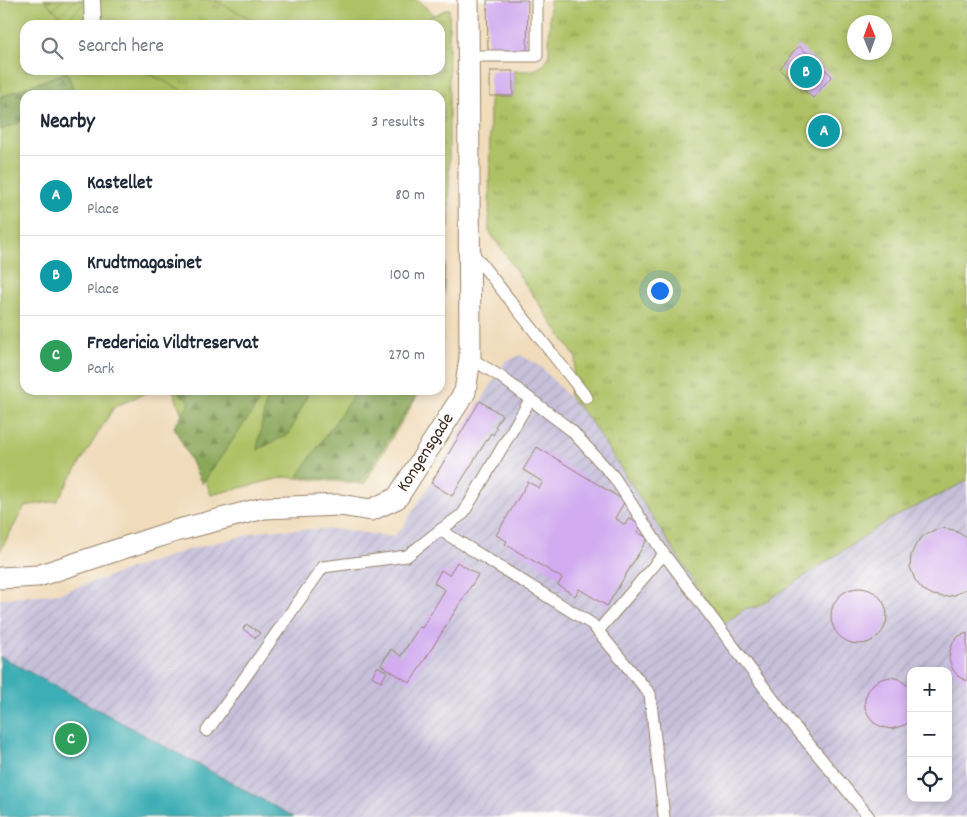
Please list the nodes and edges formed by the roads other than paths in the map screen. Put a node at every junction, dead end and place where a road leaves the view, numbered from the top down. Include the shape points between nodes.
1 (92, 0) edge
2 (468, 0) edge
3 (537, 0) edge
4 (93, 20) edge
5 (468, 56) junction
6 (470, 250) junction
7 (470, 358) junction
8 (587, 398) dead end
9 (530, 400) junction
10 (440, 530) junction
11 (664, 554) junction
12 (0, 578) edge
13 (598, 631) junction
14 (207, 731) dead end
15 (664, 817) edge
16 (868, 817) edge

1 - 4 street
2 - 5 street, Kongensgade
3 - 5 lane via 537,56
5 - 6 street, Kongensgade
6 - 7 street, Kongensgade
6 - 8 lane
7 - 9 lane
7 - 12 street, Kongensgade via 465,392 397,498 371,510 340,505 264,508 175,531 38,576
9 - 10 lane via 463,514
9 - 11 lane via 571,430 614,477
10 - 13 lane via 592,624
10 - 14 lane via 407,556 323,567
11 - 13 lane
11 - 16 lane via 785,715
13 - 15 lane via 650,694

